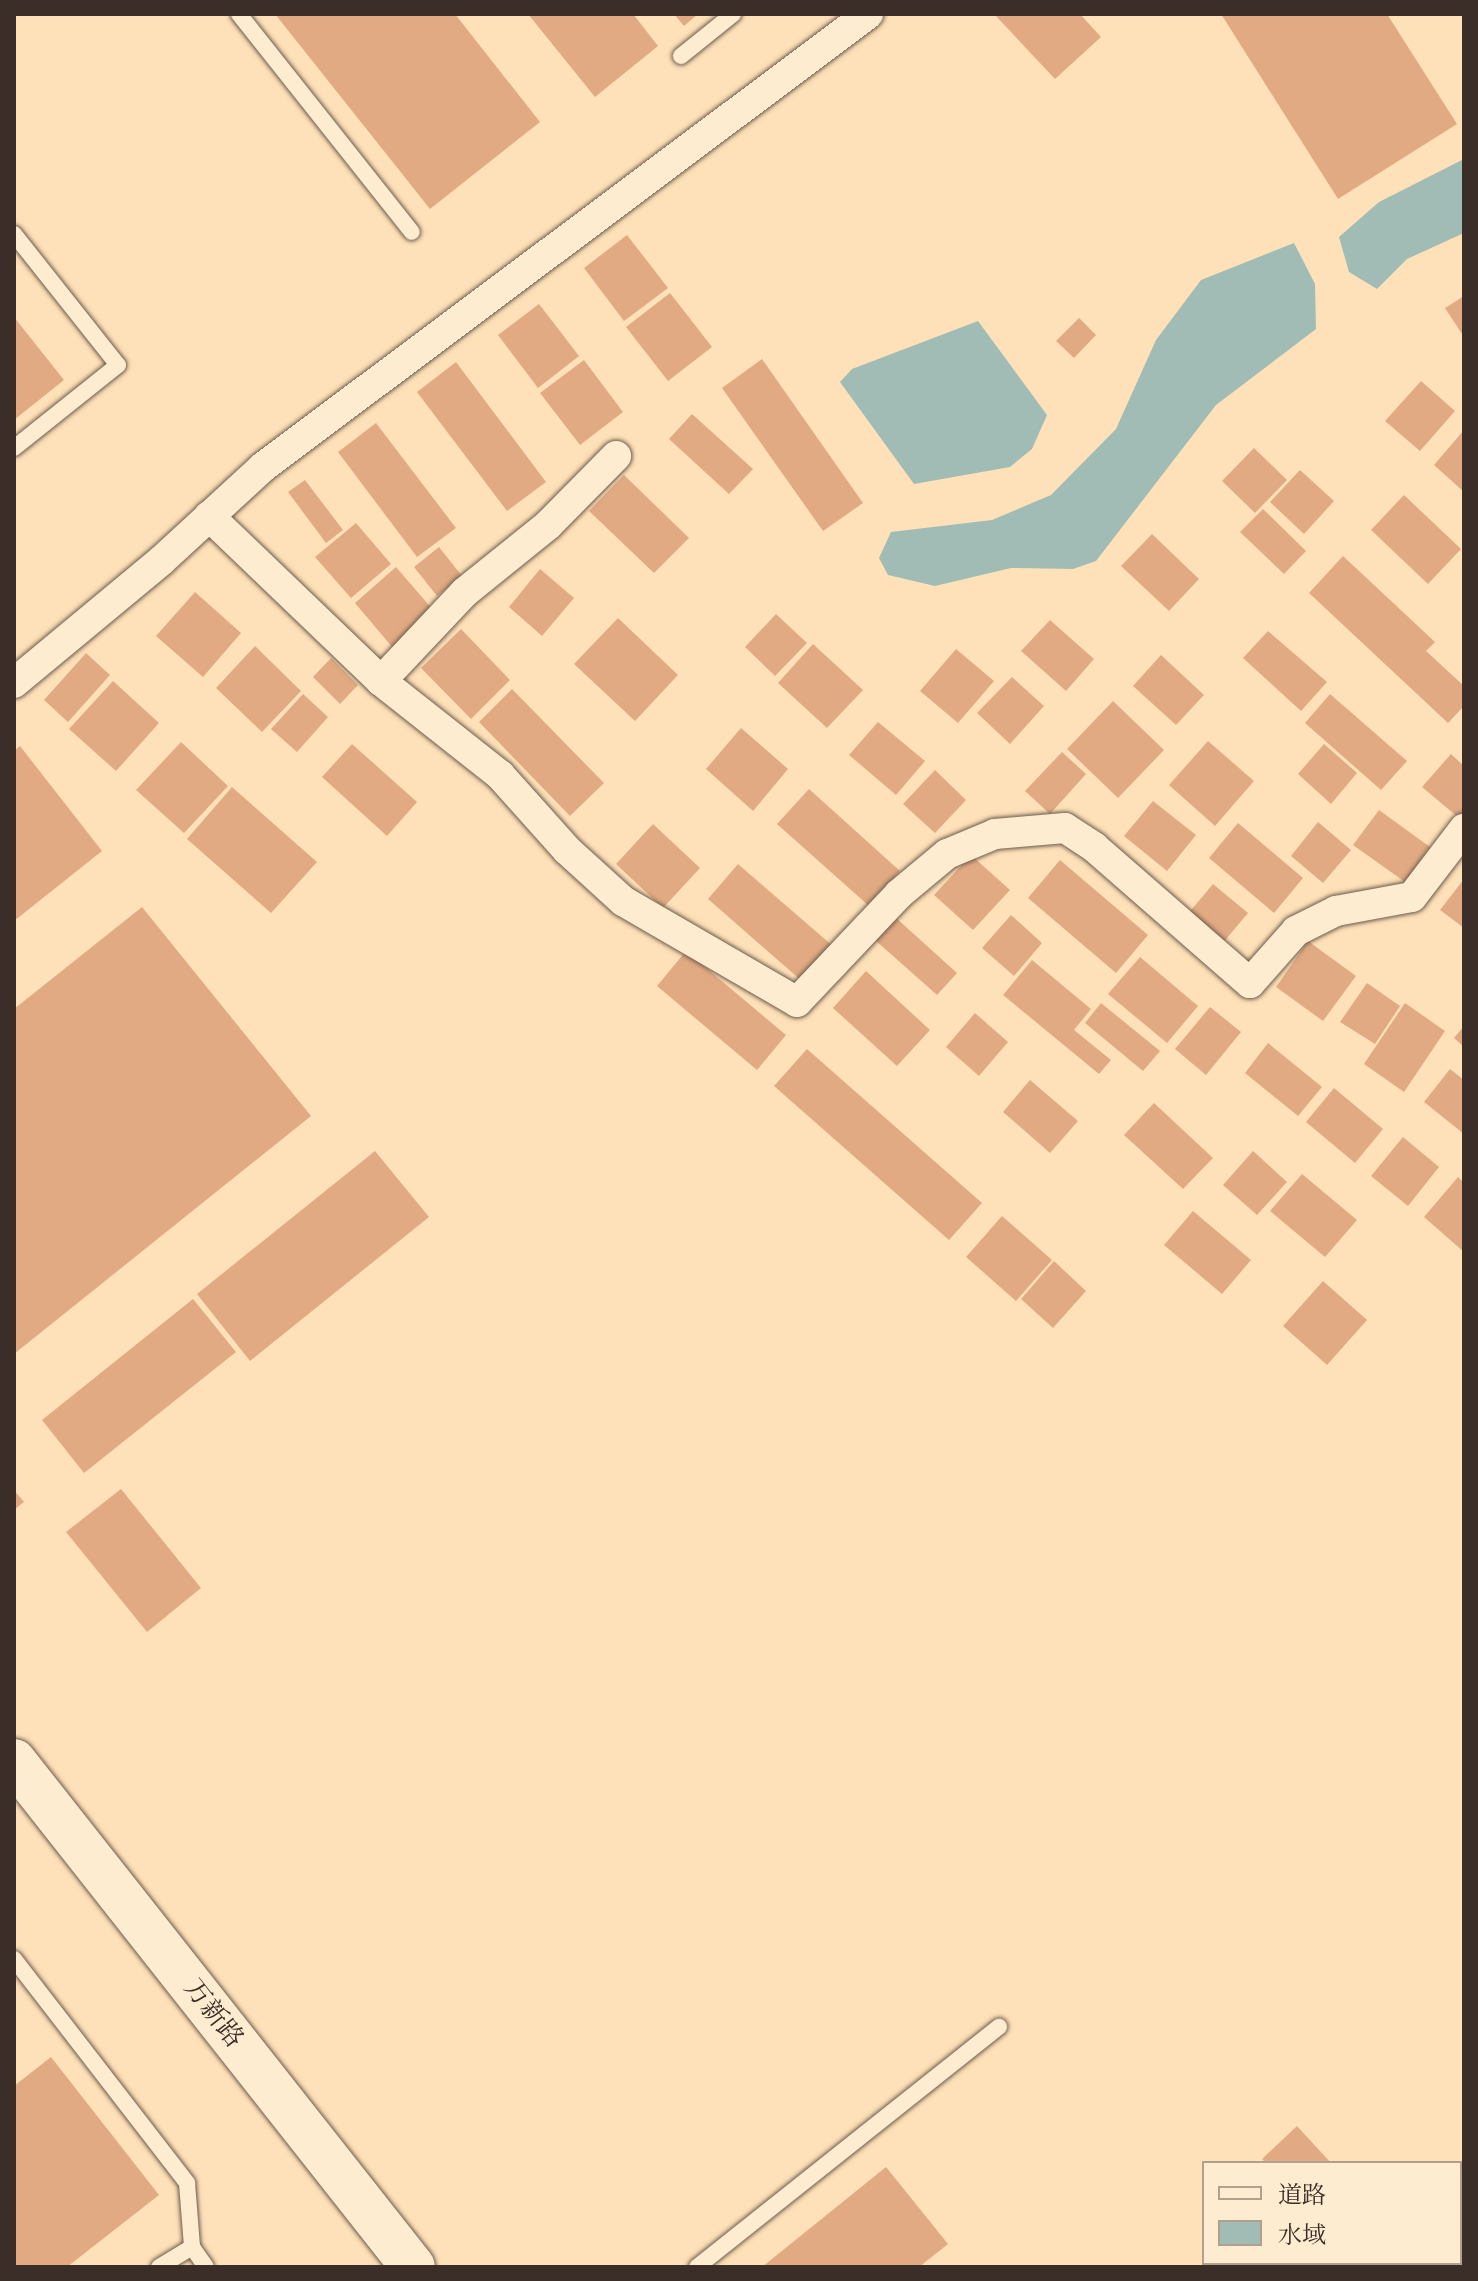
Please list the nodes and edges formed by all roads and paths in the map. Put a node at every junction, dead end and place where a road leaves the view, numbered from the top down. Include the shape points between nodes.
1 (239, 14) edge
2 (733, 14) edge
3 (868, 14) edge
4 (681, 56) dead end
5 (412, 232) dead end
6 (14, 234) edge
7 (14, 448) edge
8 (616, 456) dead end
9 (209, 516) junction
10 (381, 681) junction
11 (14, 683) edge
12 (1464, 829) edge
13 (14, 1761) edge
14 (14, 1959) edge
15 (21, 1982) edge
16 (999, 2027) dead end
17 (192, 2247) junction
18 (159, 2267) edge
19 (206, 2267) edge
20 (413, 2267) edge
21 (697, 2267) edge

1 - 5 lane
2 - 4 lane
3 - 9 street via 263,467
6 - 7 lane via 118,365
8 - 10 street via 548,525 465,592
9 - 10 street
9 - 11 street
10 - 12 street via 500,775 567,850 623,901 797,1002 899,894 947,854 995,834 1065,828 1094,847 1250,983 1296,931 1336,911 1412,897
13 - 20 street, 万新路
14 - 15 lane
15 - 17 lane via 187,2183
16 - 21 lane
17 - 18 lane
17 - 19 lane

